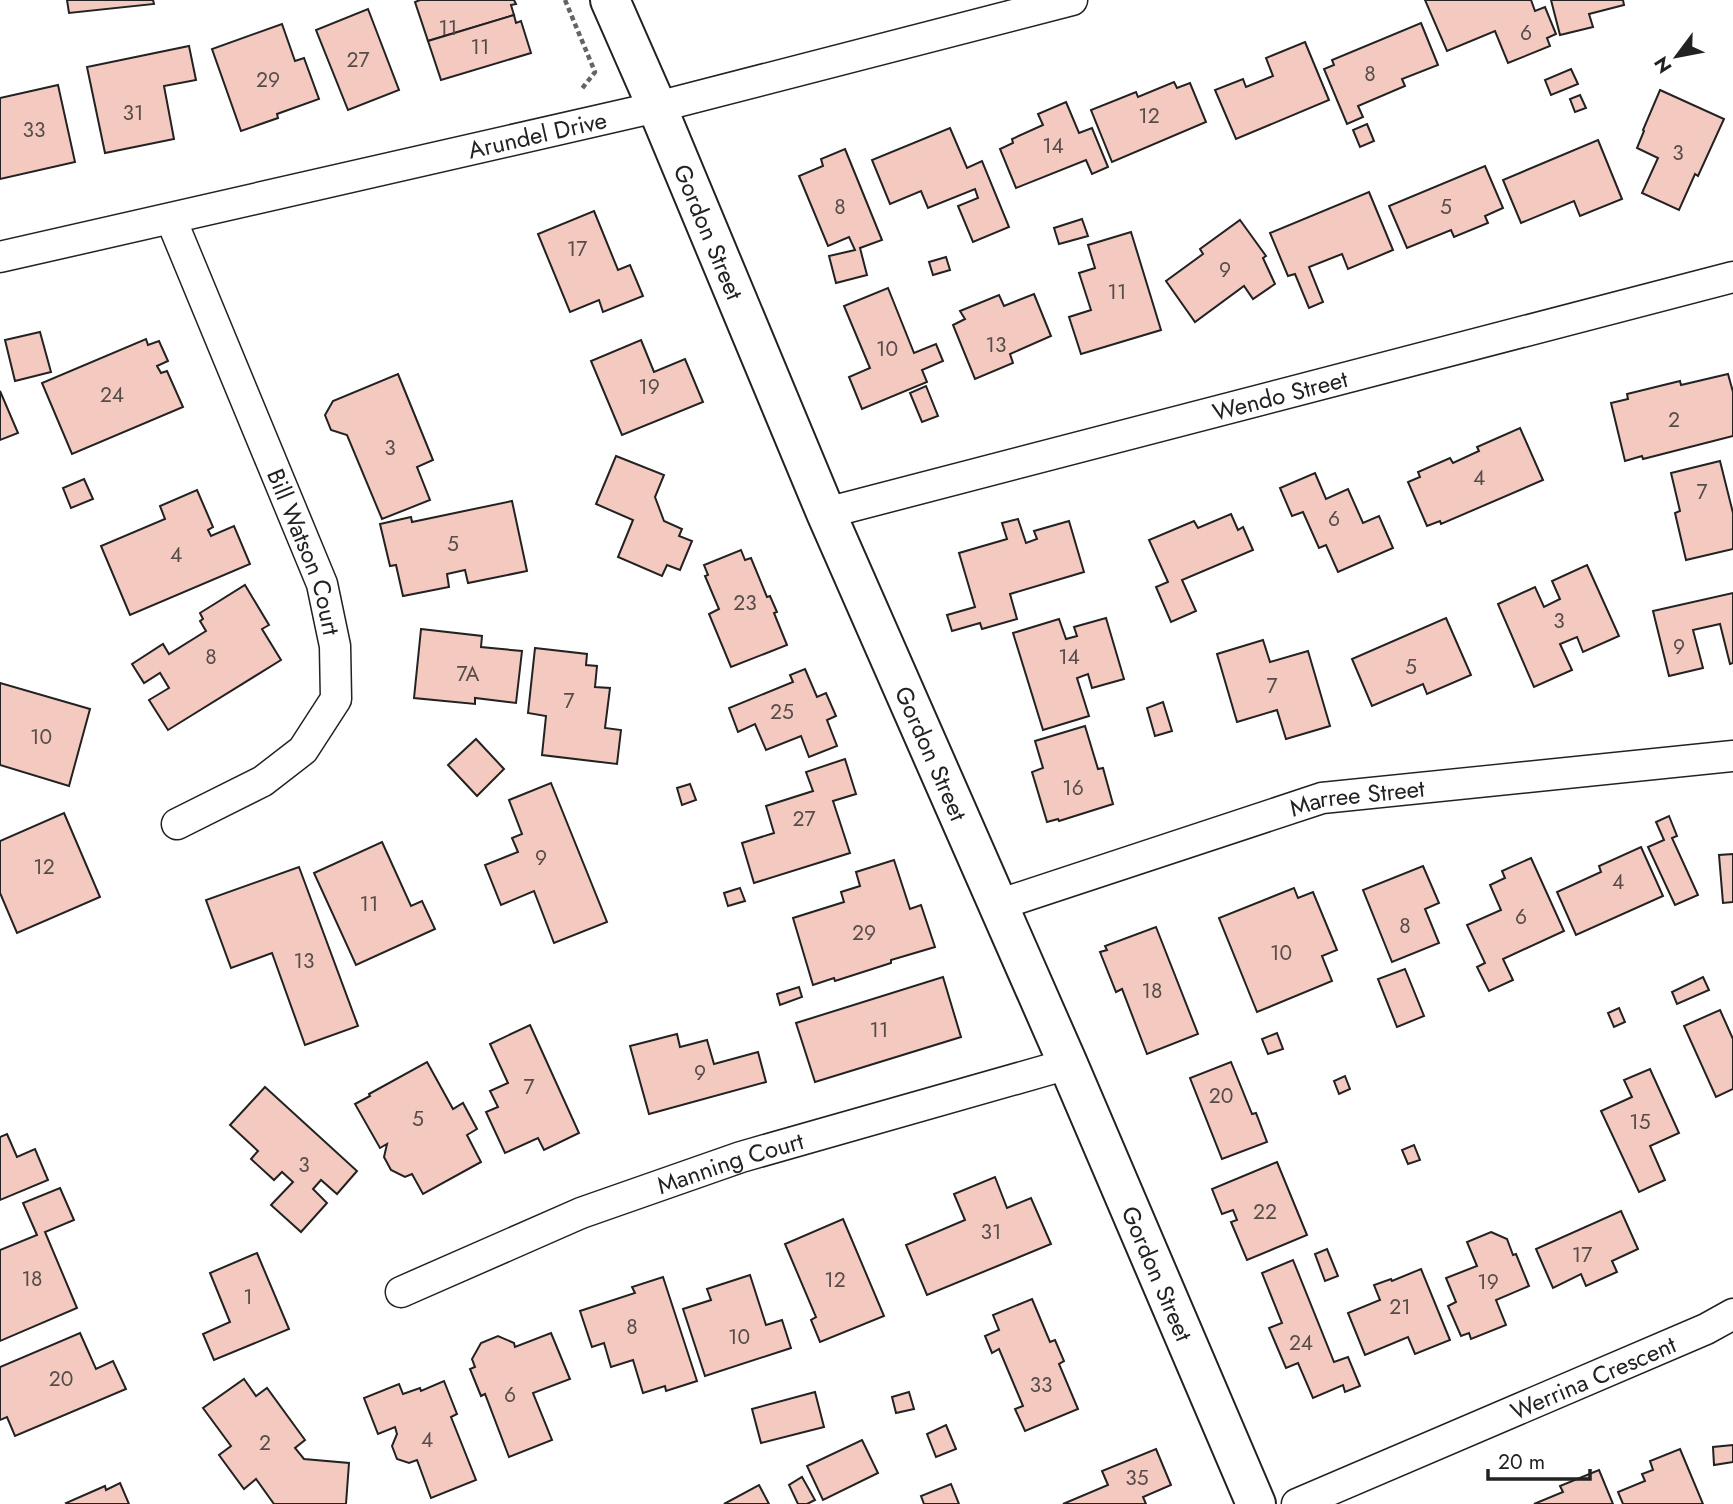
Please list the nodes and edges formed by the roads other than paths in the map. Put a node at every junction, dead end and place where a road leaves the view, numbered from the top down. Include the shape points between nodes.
1 (610, 0) edge
2 (1072, 0) edge
3 (657, 107) junction
4 (171, 219) junction
5 (0, 257) edge
6 (1733, 277) edge
7 (826, 513) junction
8 (1733, 756) edge
9 (177, 824) dead end
10 (998, 905) junction
11 (1068, 1065) junction
12 (401, 1292) dead end
13 (1733, 1314) edge
14 (1256, 1504) edge
15 (1297, 1504) edge

1 - 3 street, Gordon Street
2 - 3 street, Arundel Drive
3 - 4 street, Arundel Drive
3 - 7 street, Gordon Street
4 - 5 street, Arundel Drive
4 - 9 street, Bill Watson Court via 322,584 335,646 336,699 303,750 263,780
6 - 7 street, Wendo Street
7 - 10 street, Gordon Street
8 - 10 street, Marree Street via 1322,798
10 - 11 street, Gordon Street
11 - 12 street, Manning Court via 741,1157 581,1213
11 - 14 street, Gordon Street
13 - 15 street, Werrina Crescent

